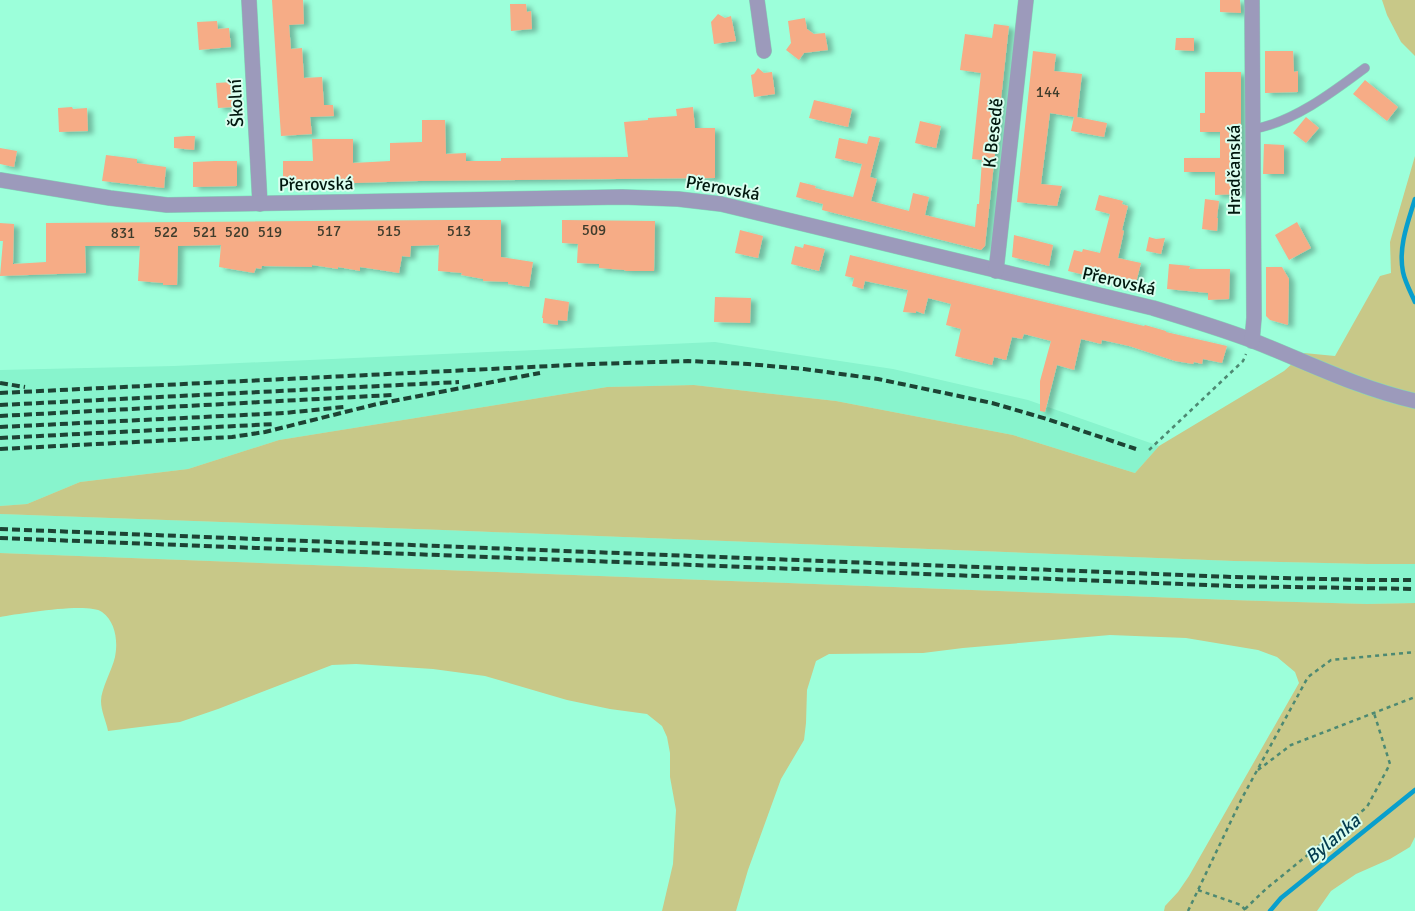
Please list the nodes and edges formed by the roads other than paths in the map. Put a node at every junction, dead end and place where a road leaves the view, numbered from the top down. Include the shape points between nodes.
1 (249, 0) edge
2 (757, 0) edge
3 (1026, 0) edge
4 (1252, 0) edge
5 (764, 50) dead end
6 (1365, 68) dead end
7 (1253, 129) junction
8 (0, 180) edge
9 (260, 204) junction
10 (996, 271) junction
11 (1252, 341) junction
12 (1415, 401) edge

1 - 9 street, Školní
2 - 5 street
3 - 10 street, K Besedě
4 - 7 street, Hradčanská
6 - 7 lane via 1307,108
7 - 11 street, Hradčanská
8 - 9 street, Přerovská via 159,204
9 - 10 street, Přerovská via 622,197 688,200 754,211
10 - 11 street, Přerovská via 1153,308
11 - 12 street, Přerovská via 1324,372

